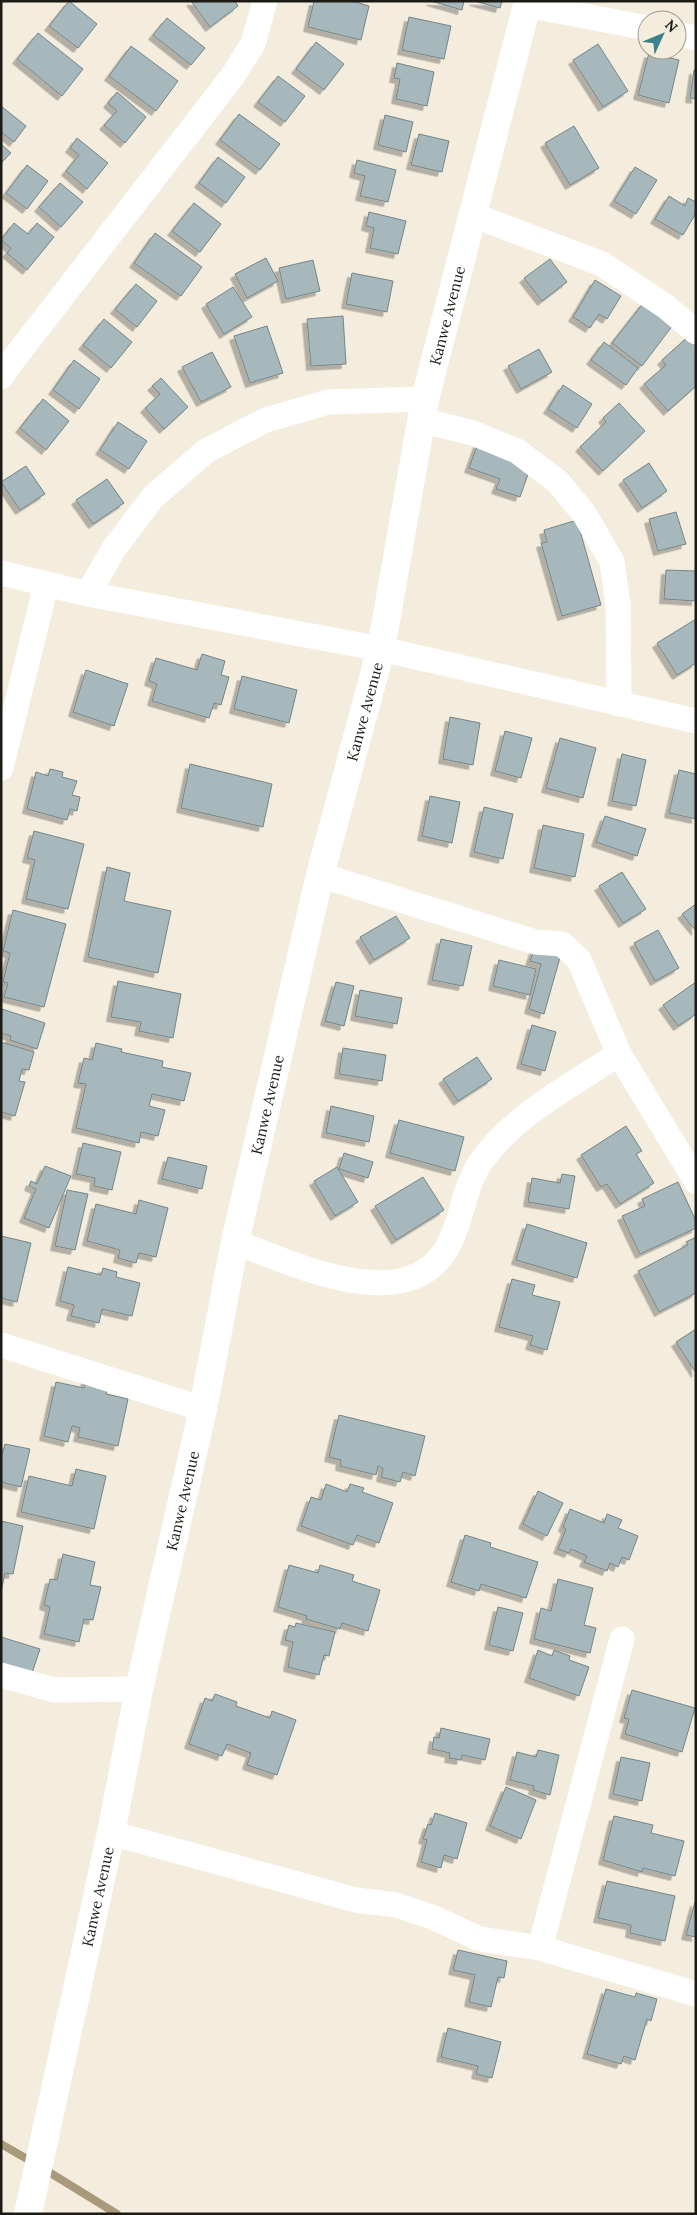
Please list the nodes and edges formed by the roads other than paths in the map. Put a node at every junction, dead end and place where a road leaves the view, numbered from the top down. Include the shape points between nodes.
1 (265, 1) edge
2 (528, 3) edge
3 (637, 26) edge
4 (473, 215) junction
5 (696, 332) edge
6 (1, 377) edge
7 (423, 410) junction
8 (1, 573) edge
9 (46, 585) junction
10 (88, 594) junction
11 (381, 649) junction
12 (619, 704) junction
13 (696, 722) edge
14 (1, 768) edge
15 (320, 875) junction
16 (620, 1054) junction
17 (696, 1181) edge
18 (235, 1242) junction
19 (1, 1345) edge
20 (203, 1409) junction
21 (622, 1638) dead end
22 (1, 1675) edge
23 (139, 1690) junction
24 (111, 1833) junction
25 (540, 1948) junction
26 (696, 1994) edge
27 (28, 2214) edge

1 - 6 street via 253,44 232,77
2 - 3 street
2 - 4 main road, Kanwe Avenue
4 - 5 street via 602,264 665,306
4 - 7 main road, Kanwe Avenue
7 - 10 street via 328,402 266,420 206,451 153,497 113,550
7 - 11 main road, Kanwe Avenue
7 - 12 street via 517,451 558,482 585,515 612,562 618,605
8 - 9 street
9 - 10 street
9 - 14 street
10 - 11 street
11 - 12 street
11 - 15 main road, Kanwe Avenue
12 - 13 street
15 - 16 street via 535,942 562,944 579,960
15 - 18 main road, Kanwe Avenue
16 - 17 street
16 - 18 street via 498,1140 479,1164 448,1246 425,1273 406,1280 373,1283 324,1274
18 - 20 main road, Kanwe Avenue
19 - 20 street
20 - 23 main road, Kanwe Avenue
21 - 25 street
22 - 23 street via 54,1690
23 - 24 main road, Kanwe Avenue
24 - 25 street via 356,1900 396,1904 480,1939
24 - 27 main road, Kanwe Avenue
25 - 26 street

